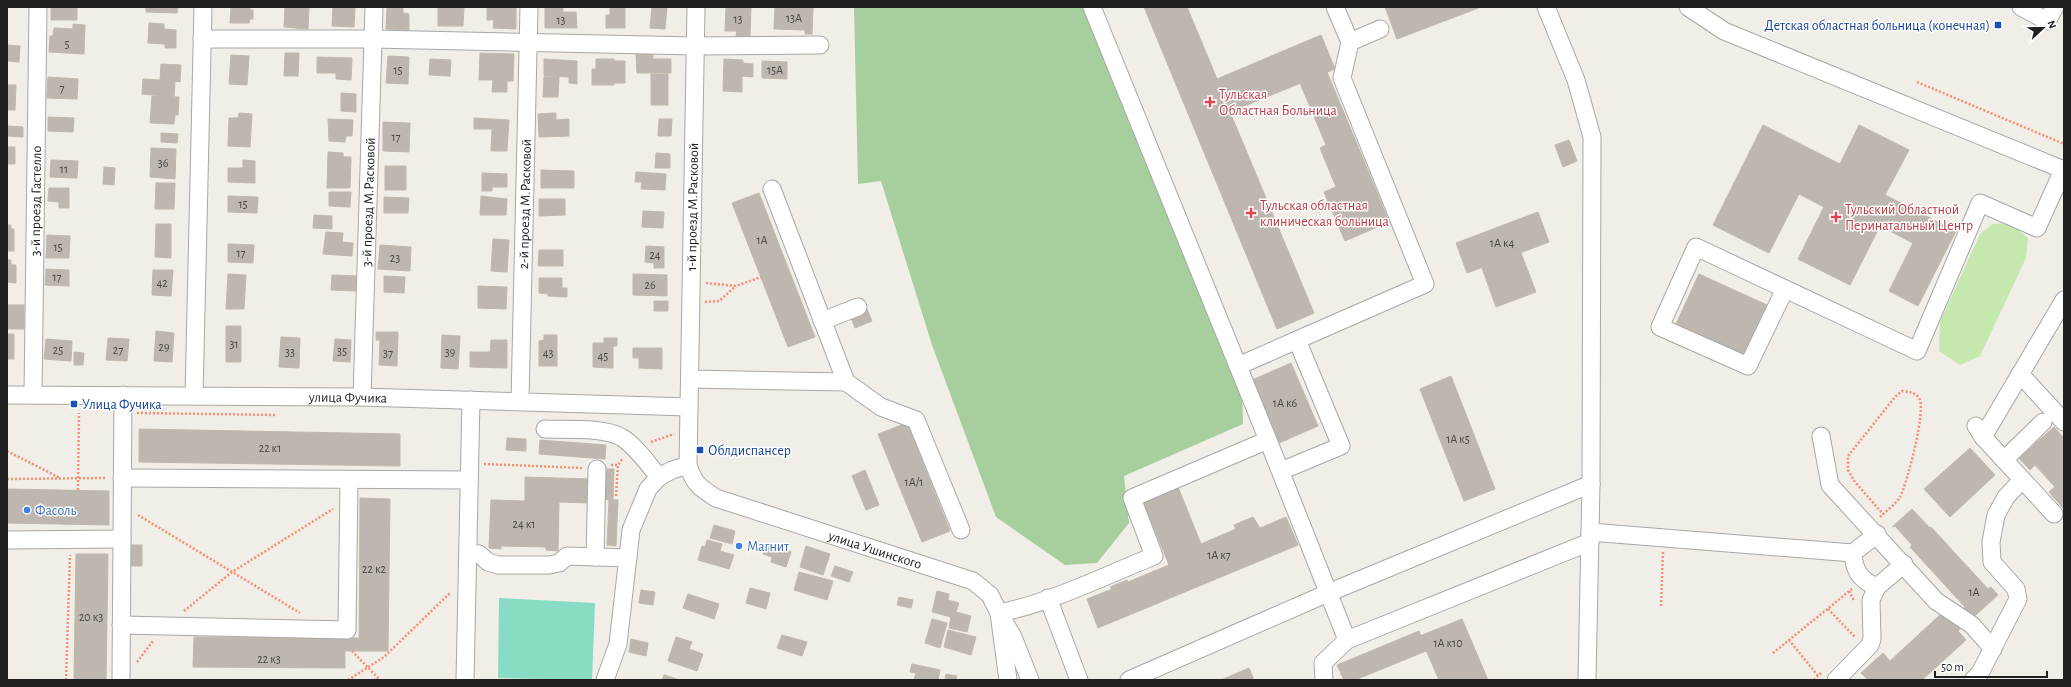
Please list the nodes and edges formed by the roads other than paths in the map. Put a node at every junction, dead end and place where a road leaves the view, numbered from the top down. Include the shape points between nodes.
1 (38, 7) edge
2 (203, 7) edge
3 (374, 7) edge
4 (529, 7) edge
5 (696, 7) edge
6 (1092, 7) edge
7 (1335, 7) edge
8 (1546, 7) edge
9 (1688, 7) edge
10 (2021, 7) edge
11 (2051, 14) edge
12 (1380, 29) dead end
13 (202, 39) junction
14 (373, 39) junction
15 (1350, 42) junction
16 (529, 43) junction
17 (820, 45) dead end
18 (695, 46) junction
19 (2063, 170) edge
20 (772, 189) dead end
21 (1785, 289) junction
22 (2064, 300) edge
23 (858, 307) dead end
24 (822, 321) junction
25 (1297, 340) junction
26 (1238, 366) junction
27 (2020, 374) junction
28 (690, 379) junction
29 (846, 382) junction
30 (7, 394) edge
31 (33, 395) junction
32 (122, 395) junction
33 (194, 396) junction
34 (362, 397) junction
35 (471, 400) junction
36 (520, 401) junction
37 (689, 407) junction
38 (2043, 422) dead end
39 (2064, 422) edge
40 (545, 429) dead end
41 (1821, 436) dead end
42 (1268, 440) junction
43 (2004, 460) junction
44 (688, 465) junction
45 (597, 469) road end
46 (1281, 470) junction
47 (659, 477) junction
48 (122, 478) junction
49 (349, 480) junction
50 (469, 480) junction
51 (2022, 480) junction
52 (1591, 484) junction
53 (2054, 514) dead end
54 (961, 530) dead end
55 (1876, 534) junction
56 (1590, 537) junction
57 (122, 539) junction
58 (7, 540) edge
59 (468, 553) junction
60 (1853, 553) junction
61 (596, 557) junction
62 (628, 558) junction
63 (1904, 564) junction
64 (1870, 584) junction
65 (1328, 593) junction
66 (1048, 598) junction
67 (999, 613) junction
68 (121, 625) junction
69 (1347, 640) junction
70 (1993, 649) junction
71 (126, 674) edge
72 (1830, 675) edge
73 (465, 680) edge
74 (605, 680) edge
75 (1008, 680) edge
76 (1030, 680) edge
77 (1079, 680) edge
78 (1129, 680) edge
79 (1324, 680) edge
80 (1587, 680) edge
81 (1973, 680) edge

1 - 31 street, 3-й проезд Гастелло
2 - 13 street
3 - 14 street, 3-й проезд М.Расковой
4 - 16 street, 2-й проезд М.Расковой
5 - 18 street, 1-й проезд М.Расковой
6 - 26 street
7 - 15 street
8 - 52 street via 1576,80 1592,137
9 - 19 street via 1724,31
10 - 11 street
12 - 15 street
13 - 14 street
13 - 33 street
14 - 16 street
14 - 34 street, 3-й проезд М.Расковой
15 - 25 street via 1342,78 1425,284
16 - 18 street
16 - 36 street, 2-й проезд М.Расковой
17 - 18 street
18 - 28 street, 1-й проезд М.Расковой
19 - 21 street via 2037,228 1980,203 1917,351
20 - 24 street
21 - 21 street via 1696,247 1660,327 1748,366
22 - 27 street
23 - 24 street
24 - 29 street
25 - 26 street
25 - 46 street via 1341,446
26 - 42 street
27 - 39 street
27 - 43 street via 1980,432
28 - 29 street
28 - 37 street, 1-й проезд М.Расковой
29 - 54 street via 881,407 916,420
30 - 31 street, улица Фучика
31 - 32 street, улица Фучика
32 - 33 street, улица Фучика
32 - 48 street
33 - 34 street, улица Фучика
34 - 35 street, улица Фучика
35 - 36 street, улица Фучика
35 - 50 street
36 - 37 street, улица Фучика
37 - 44 street, улица Ушинского
38 - 43 street
40 - 47 street via 611,432 634,448
41 - 55 street via 1830,485
42 - 46 street
42 - 66 street via 1132,498 1154,556
43 - 51 street
44 - 47 street
44 - 67 street, улица Ушинского via 692,480 716,498 972,581 990,595
45 - 61 street
46 - 65 street
47 - 62 street via 648,489 631,530
48 - 49 street
48 - 57 street
49 - 50 street
49 - 68 street via 347,630
50 - 59 street
51 - 53 street
51 - 70 street via 2006,496 1996,515 1991,542 1992,562 2016,589 2018,600
52 - 56 street
52 - 65 street
55 - 60 street
55 - 63 street
56 - 60 street via 1663,538
56 - 69 street
56 - 80 street
57 - 58 street
57 - 68 street
59 - 61 street via 479,554 488,562 498,565 549,565 559,563 567,556
59 - 73 street
60 - 64 street via 1858,575
61 - 62 street
62 - 74 street via 618,644
63 - 64 street
63 - 70 street via 1936,601 1972,625
64 - 72 street via 1872,639 1867,650
65 - 69 street
65 - 78 street
66 - 67 street
66 - 77 street
67 - 75 street, улица Ушинского
67 - 76 street via 1013,637
68 - 71 street
69 - 79 street via 1323,663
70 - 81 street via 1980,673

